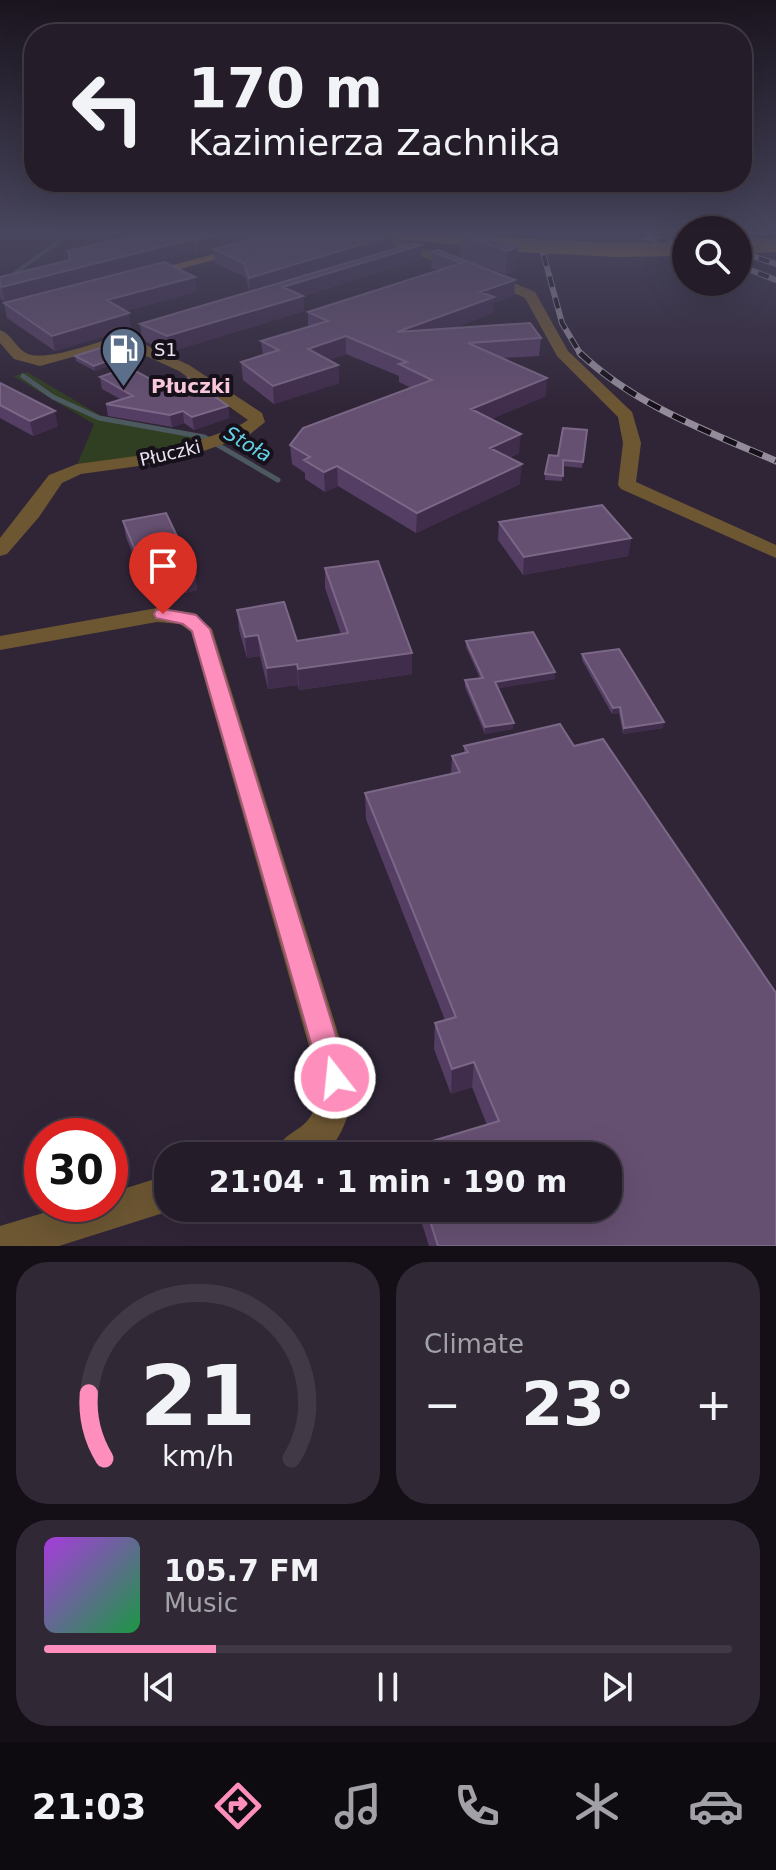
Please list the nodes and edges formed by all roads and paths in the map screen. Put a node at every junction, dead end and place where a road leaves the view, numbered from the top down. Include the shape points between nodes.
1 (526, 292) edge
2 (152, 330) edge
3 (0, 334) edge
4 (121, 339) junction
5 (0, 550) edge
6 (776, 552) edge
7 (0, 643) edge
8 (312, 1142) edge
9 (154, 1198) edge
10 (0, 1245) edge

1 - 6 street via 556,344 626,416 632,443 627,485
2 - 4 street
3 - 4 street via 19,356 33,361
4 - 5 street, Płuczki via 184,368 258,419 250,428 155,459 64,474
7 - 8 street via 157,615 189,619 201,629 335,1078 336,1101 329,1122
9 - 10 street

